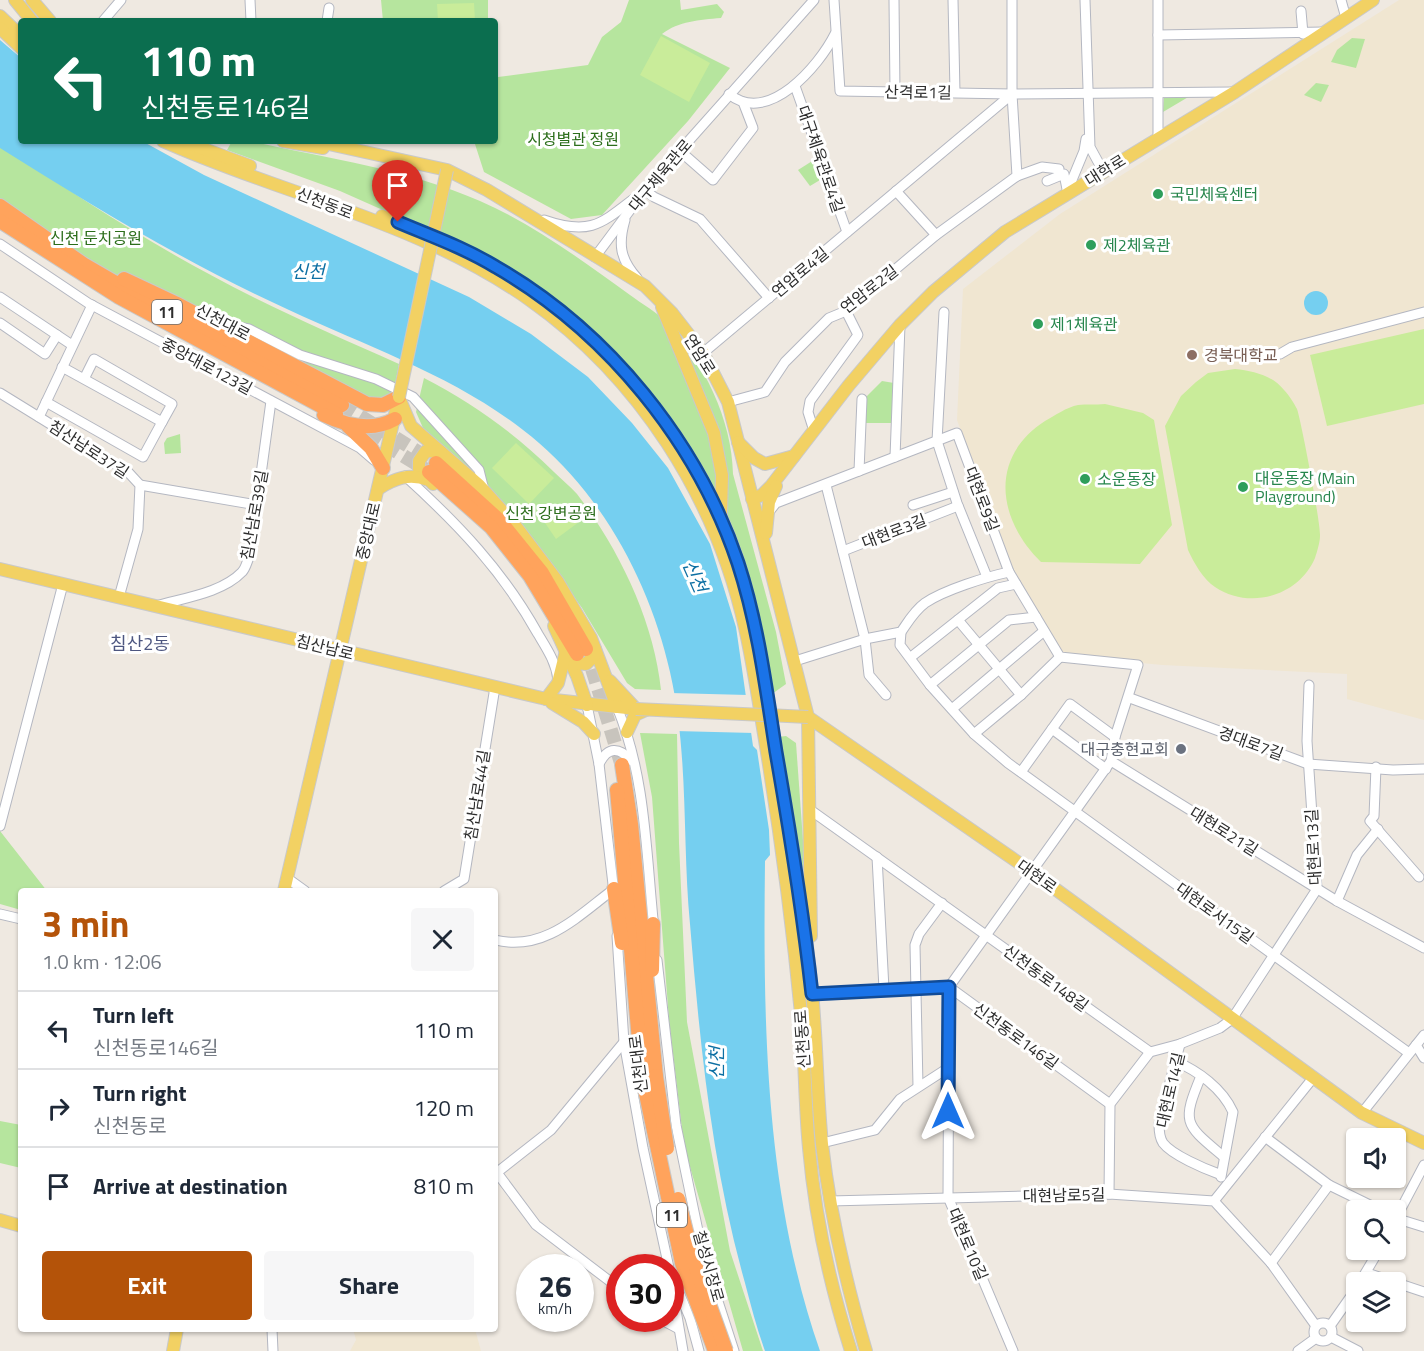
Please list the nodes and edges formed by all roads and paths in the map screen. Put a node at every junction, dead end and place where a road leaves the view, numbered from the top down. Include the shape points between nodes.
1 (15, 0) edge
2 (32, 0) edge
3 (121, 0) edge
4 (250, 0) edge
5 (814, 0) edge
6 (834, 0) edge
7 (894, 0) edge
8 (953, 0) edge
9 (1012, 0) edge
10 (1085, 0) edge
11 (1158, 0) edge
12 (1373, 0) edge
13 (1341, 1) edge
14 (329, 8) dead end
15 (1301, 11) dead end
16 (0, 16) edge
17 (30, 18) edge
18 (47, 18) edge
19 (106, 18) edge
20 (251, 18) edge
21 (327, 18) edge
22 (1346, 18) junction
23 (0, 28) edge
24 (1324, 32) junction
25 (18, 33) edge
26 (836, 33) junction
27 (1303, 34) junction
28 (1158, 35) junction
29 (18, 45) edge
30 (795, 86) junction
31 (1160, 91) junction
32 (895, 92) junction
33 (955, 92) junction
34 (1235, 92) junction
35 (1087, 93) junction
36 (729, 94) junction
37 (1012, 94) junction
38 (742, 102) junction
39 (1088, 122) junction
40 (1158, 138) junction
41 (171, 144) edge
42 (191, 144) edge
43 (304, 144) edge
44 (329, 144) edge
45 (680, 151) junction
46 (387, 156) junction
47 (447, 170) junction
48 (1059, 170) dead end
49 (1103, 171) junction
50 (1017, 176) junction
51 (1047, 181) dead end
52 (645, 190) junction
53 (896, 191) junction
54 (1067, 192) junction
55 (0, 206) edge
56 (527, 214) junction
57 (627, 214) junction
58 (0, 221) edge
59 (847, 232) junction
60 (936, 235) junction
61 (0, 244) edge
62 (595, 257) junction
63 (93, 270) junction
64 (645, 286) junction
65 (0, 297) edge
66 (769, 298) junction
67 (659, 301) junction
68 (92, 305) junction
69 (846, 311) junction
70 (944, 312) dead end
71 (1424, 312) edge
72 (211, 322) junction
73 (0, 323) edge
74 (900, 325) junction
75 (57, 335) junction
76 (72, 345) junction
77 (703, 353) junction
78 (1280, 354) dead end
79 (62, 367) junction
80 (84, 379) junction
81 (0, 393) edge
82 (356, 396) junction
83 (399, 397) junction
84 (862, 399) dead end
85 (271, 400) junction
86 (46, 402) junction
87 (728, 402) junction
88 (39, 417) junction
89 (341, 417) junction
90 (395, 419) junction
91 (162, 422) junction
92 (814, 431) junction
93 (937, 441) junction
94 (738, 442) junction
95 (794, 456) junction
96 (895, 457) junction
97 (434, 467) junction
98 (382, 468) junction
99 (859, 471) junction
100 (405, 476) junction
101 (778, 481) junction
102 (140, 485) junction
103 (826, 485) junction
104 (378, 489) junction
105 (484, 490) junction
106 (953, 492) junction
107 (788, 498) junction
108 (752, 499) junction
109 (257, 504) junction
110 (913, 505) dead end
111 (958, 506) junction
112 (767, 513) junction
113 (716, 519) junction
114 (765, 546) junction
115 (843, 551) junction
116 (0, 569) edge
117 (1009, 572) junction
118 (987, 577) junction
119 (63, 584) junction
120 (1016, 584) junction
121 (119, 597) junction
122 (156, 606) junction
123 (1036, 616) junction
124 (958, 620) junction
125 (1044, 631) junction
126 (901, 632) junction
127 (865, 639) junction
128 (977, 645) junction
129 (340, 650) junction
130 (581, 651) junction
131 (911, 657) junction
132 (1060, 657) junction
133 (795, 661) junction
134 (1000, 670) junction
135 (606, 676) junction
136 (558, 683) junction
137 (930, 685) junction
138 (1309, 685) dead end
139 (495, 687) junction
140 (886, 695) dead end
141 (1021, 695) junction
142 (1130, 698) junction
143 (546, 699) junction
144 (587, 705) junction
145 (617, 707) junction
146 (952, 709) junction
147 (639, 711) junction
148 (808, 717) junction
149 (1052, 729) junction
150 (627, 732) junction
151 (974, 734) junction
152 (594, 735) junction
153 (1115, 737) junction
154 (599, 764) junction
155 (1308, 764) junction
156 (623, 765) junction
157 (1109, 765) junction
158 (1376, 767) junction
159 (1424, 769) edge
160 (1021, 772) junction
161 (808, 809) junction
162 (1075, 813) junction
163 (0, 826) edge
164 (1378, 829) junction
165 (877, 857) junction
166 (1032, 872) junction
167 (1419, 877) dead end
168 (285, 885) edge
169 (449, 888) edge
170 (614, 889) junction
171 (1317, 889) junction
172 (1336, 901) junction
173 (942, 903) junction
174 (0, 914) edge
175 (18, 918) edge
176 (654, 924) junction
177 (987, 935) junction
178 (498, 941) edge
179 (1424, 948) edge
180 (1273, 955) junction
181 (949, 987) junction
182 (917, 988) junction
183 (884, 989) junction
184 (812, 994) junction
185 (1232, 1019) junction
186 (651, 1029) junction
187 (637, 1035) junction
188 (1424, 1035) edge
189 (624, 1042) junction
190 (1180, 1044) junction
191 (1416, 1045) junction
192 (1150, 1052) junction
193 (1409, 1053) junction
194 (1424, 1058) edge
195 (1175, 1061) junction
196 (948, 1068) junction
197 (649, 1075) junction
198 (1201, 1076) junction
199 (1313, 1078) junction
200 (918, 1086) junction
201 (1110, 1104) junction
202 (1362, 1113) junction
203 (1265, 1137) junction
204 (822, 1143) junction
205 (1424, 1143) edge
206 (1224, 1156) junction
207 (1424, 1165) edge
208 (498, 1170) edge
209 (1219, 1174) junction
210 (498, 1175) edge
211 (1329, 1185) junction
212 (1225, 1187) junction
213 (1109, 1194) junction
214 (948, 1197) junction
215 (1360, 1200) edge
216 (1405, 1200) edge
217 (1214, 1201) junction
218 (830, 1202) junction
219 (0, 1220) edge
220 (1406, 1222) edge
221 (18, 1225) edge
222 (1424, 1227) edge
223 (667, 1254) edge
224 (1271, 1263) junction
225 (606, 1278) edge
226 (1406, 1286) edge
227 (1424, 1292) edge
228 (684, 1303) edge
229 (1346, 1303) edge
230 (721, 1310) junction
231 (690, 1318) junction
232 (1316, 1326) junction
233 (1330, 1326) junction
234 (176, 1332) edge
235 (272, 1332) edge
236 (678, 1332) edge
237 (1332, 1337) junction
238 (1316, 1338) junction
239 (173, 1351) edge
240 (273, 1351) edge
241 (683, 1351) edge
242 (699, 1351) edge
243 (714, 1351) edge
244 (726, 1351) edge
245 (734, 1351) edge
246 (851, 1351) edge
247 (865, 1351) edge
248 (1013, 1351) edge
249 (1298, 1351) edge
250 (1358, 1351) edge

1 - 17 main road
2 - 18 main road
3 - 19 street
4 - 20 street
5 - 36 street, 대구체육관로
6 - 26 street, 산격로1길
7 - 32 street
8 - 33 street
9 - 37 street
10 - 35 street
11 - 28 street
12 - 22 main road, 대학로
13 - 22 street
14 - 21 street
15 - 27 street
16 - 25 main road
22 - 24 main road, 대학로
23 - 29 main road
24 - 27 street, 대학로
24 - 34 main road, 대학로
26 - 30 street via 816,64
26 - 32 street, 산격로1길 via 840,91
27 - 28 street, 대학로
28 - 31 street
30 - 38 street via 773,97
30 - 59 street, 대구체육관로4길
31 - 34 street, 산격로1길
31 - 35 street, 산격로1길
31 - 40 street
32 - 33 street, 산격로1길
33 - 37 street, 산격로1길
34 - 40 main road, 대학로
35 - 37 street, 산격로1길
35 - 39 street
36 - 38 street
36 - 45 street, 대구체육관로
37 - 50 street
37 - 53 street, 연암로4길
38 - 45 street via 753,128 713,180
39 - 49 street via 1090,147
39 - 54 street via 1084,150
40 - 49 main road, 대학로
41 - 113 main road, 신천동로 via 423,241 528,298 560,323 626,387
42 - 113 main road, 신천동로 via 456,246 519,281 579,327 623,371 683,450
43 - 46 main road, 연암로
44 - 46 main road, 연암로
45 - 52 street, 대구체육관로
46 - 47 main road, 연암로
47 - 56 main road, 연암로
47 - 83 main road, 중앙대로, bridge
48 - 50 street, 연암로2길 via 1042,167
49 - 54 main road, 대학로
50 - 60 street, 연암로2길
51 - 54 street via 1064,174
52 - 56 street via 589,228 565,228
52 - 57 street, 대구체육관로
52 - 66 street via 700,219
53 - 59 street, 연암로4길
53 - 60 street
54 - 74 main road, 대학로 via 1005,232
55 - 63 highway, 신천대로 / 11
56 - 62 main road, 연암로
57 - 62 street, 대구체육관로
57 - 64 street via 622,257
58 - 89 highway, 11 via 261,384
59 - 66 street, 연암로4길
60 - 69 street, 연암로2길
61 - 68 street, 중앙대로123길
62 - 64 main road, 연암로
63 - 72 highway via 131,282
63 - 89 highway, 신천대로 / 11
64 - 67 main road, 연암로
65 - 75 street
66 - 77 street, 연암로4길
67 - 77 main road, 연암로
67 - 113 main road via 714,432 722,475 723,514
68 - 76 street
68 - 85 street, 중앙대로123길
69 - 87 street, 연암로2길 via 829,318 792,354 765,392
69 - 92 street via 858,335 810,401 808,412
70 - 93 street
71 - 78 street via 1292,347
72 - 82 highway
72 - 105 street via 249,329 300,355 376,379 413,397 479,470
73 - 75 street via 45,354
74 - 92 main road, 대학로
74 - 96 street
75 - 76 street
76 - 79 street
77 - 87 main road, 연암로
79 - 80 street
79 - 86 street
80 - 91 street
80 - 91 street via 94,359 172,404
81 - 88 street, 침산남로37길
82 - 83 highway via 375,406
82 - 89 highway via 361,411 357,419
83 - 90 main road, 중앙대로
83 - 97 main road
84 - 99 street
85 - 98 street, 중앙대로123길 via 360,448
85 - 109 street, 침산남로39길
86 - 88 street
86 - 91 street via 143,457
87 - 94 main road, 연암로
88 - 102 street, 침산남로37길 via 128,472
89 - 90 highway via 384,425
89 - 98 highway via 371,448
90 - 98 main road, 중앙대로
92 - 95 main road, 대학로
93 - 96 street, 대현로9길
93 - 106 street, 대현로9길
93 - 117 street, 대현로9길 via 957,433
94 - 95 main road via 765,464
94 - 108 main road, 연암로
95 - 101 main road, 대학로
96 - 99 street, 대현로9길
97 - 100 main road via 416,476
97 - 105 main road
97 - 130 highway via 498,535
98 - 104 main road, 중앙대로
99 - 103 street, 대현로9길
100 - 104 main road
100 - 136 street via 493,562 553,660
101 - 107 street via 782,496
101 - 108 main road, 대학로
101 - 112 main road
102 - 109 street
102 - 121 street, 침산남로37길 via 138,529
103 - 107 street, 대현로9길
103 - 115 street
104 - 129 main road, 중앙대로
105 - 130 main road via 558,582
106 - 110 street, 대현로9길
106 - 111 street, 대현로9길
107 - 112 street, 대현로9길
108 - 114 main road, 연암로
109 - 122 street, 침산남로39길 via 250,555 243,571 213,589
111 - 115 street, 대현로3길
111 - 118 street
112 - 114 main road
113 - 184 main road, 신천동로 via 746,590 756,633
113 - 246 main road, 신천동로 via 745,627 774,790 792,926 813,1184 835,1299
114 - 133 main road, 연암로
115 - 127 street, 대현로3길
116 - 119 main road, 침산남로
117 - 118 street
117 - 120 street, 대현로9길
118 - 126 street via 926,602
119 - 121 main road, 침산남로
119 - 163 street
120 - 123 street, 대현로9길
120 - 124 street via 998,588
121 - 122 main road, 침산남로
122 - 129 main road, 침산남로
123 - 125 street, 대현로9길
123 - 128 street via 1009,620
124 - 128 street
124 - 131 street
125 - 132 street, 대현로9길
125 - 134 street
126 - 127 street
126 - 131 street, 대현로서15길 via 900,645
127 - 133 street
127 - 140 street, 대현로3길 via 869,675
128 - 134 street
128 - 137 street
129 - 139 main road, 침산남로
129 - 168 main road, 중앙대로
130 - 135 main road
130 - 136 main road
130 - 144 main road
131 - 137 street, 대현로서15길
132 - 141 street
132 - 142 street via 1138,666
133 - 148 main road, 연암로
134 - 141 street
134 - 146 street
135 - 145 main road
135 - 147 main road
136 - 143 main road
137 - 146 street, 대현로서15길
138 - 155 street, 대현로13길
139 - 143 main road, 침산남로
139 - 169 street, 침산남로44길 via 464,879
141 - 151 street
142 - 153 street
142 - 155 street, 경대로7길
143 - 144 main road, 침산남로
143 - 152 main road via 583,722
144 - 145 main road, 침산남로
144 - 152 street, 칠성시장로
145 - 147 main road
145 - 150 street, 칠성시장로
146 - 151 street, 대현로서15길
147 - 148 main road, bridge
147 - 150 main road
148 - 161 main road, 연암로
148 - 166 main road, 대현로
149 - 153 street via 1070,704
149 - 157 street
149 - 160 street
150 - 156 street, 칠성시장로
151 - 160 street, 대현로서15길
152 - 154 street, 칠성시장로
153 - 157 street
154 - 156 street via 604,754 614,749 622,751
154 - 170 street, 칠성시장로
155 - 158 street, 경대로7길
155 - 171 street, 대현로13길
156 - 176 street, 칠성시장로 via 646,827
156 - 186 highway, 신천대로
156 - 187 highway, 신천대로 via 622,834
157 - 162 street
157 - 171 street, 대현로21길
158 - 159 street, 경대로7길
158 - 164 street via 1374,816 1370,821
160 - 162 street, 대현로서15길
161 - 165 street, 신천동로148길
161 - 184 main road, 연암로
162 - 166 street
162 - 180 street, 대현로서15길
164 - 167 street
164 - 172 street via 1358,855
165 - 173 street, 신천동로148길
165 - 183 street
166 - 177 street
166 - 185 main road, 대현로
170 - 178 street via 541,939 517,944
170 - 187 highway
170 - 189 street, 칠성시장로
171 - 172 street, 대현로21길
171 - 180 street, 대현로13길
172 - 179 street, 대현로21길
173 - 177 street, 신천동로148길
173 - 182 street via 916,939
174 - 175 street
176 - 186 highway
176 - 230 street, 칠성시장로 via 676,1125 703,1255
177 - 181 street
177 - 192 street, 신천동로148길
180 - 185 street, 대현로13길
180 - 193 street, 대현로서15길
181 - 182 street
181 - 196 street, 대현로10길
181 - 201 street, 신천동로146길
182 - 183 street
182 - 200 street
183 - 184 street
184 - 204 main road, 신천동로
185 - 190 street, 대현로14길
185 - 199 main road, 대현로
186 - 197 highway, 신천대로
187 - 197 highway, 신천대로
188 - 191 street
189 - 208 street via 551,1130
189 - 223 street, 칠성시장로
190 - 192 street, 대현로14길
190 - 195 street, 대현로14길
191 - 193 street
191 - 194 street
192 - 201 street, 대현로14길
193 - 202 street
195 - 198 street
195 - 209 street, 대현로14길 via 1159,1135 1173,1151
196 - 200 street
196 - 214 street, 대현로10길
197 - 243 highway, 신천대로 / 11, bridge via 682,1263
197 - 244 highway, 신천대로 / 11, bridge via 687,1237
198 - 206 street via 1233,1112
198 - 206 street via 1190,1102 1189,1124
199 - 202 main road, 대현로
199 - 203 street
200 - 204 street via 900,1099 875,1130
201 - 213 street
202 - 205 main road, 대현로
203 - 211 street
203 - 212 street
204 - 218 main road, 신천동로
206 - 209 street
207 - 216 street
209 - 212 street
210 - 225 street via 536,1225
211 - 215 street
211 - 224 street
212 - 217 street
213 - 214 street, 대현남로5길
213 - 217 street, 대현남로5길
214 - 218 street, 대현남로5길
214 - 248 street, 대현로10길
217 - 224 street
218 - 247 main road, 신천동로
219 - 221 main road
220 - 222 street
224 - 232 street
226 - 227 street
228 - 231 street, 칠성시장로
229 - 233 street
230 - 231 street via 710,1325 698,1325
230 - 243 street
230 - 245 street, 칠성시장로
231 - 242 street, 칠성시장로
232 - 233 street
232 - 238 street
233 - 237 street
234 - 239 main road
235 - 240 street
236 - 241 street
237 - 238 street via 1324,1342
237 - 250 street
238 - 249 street

